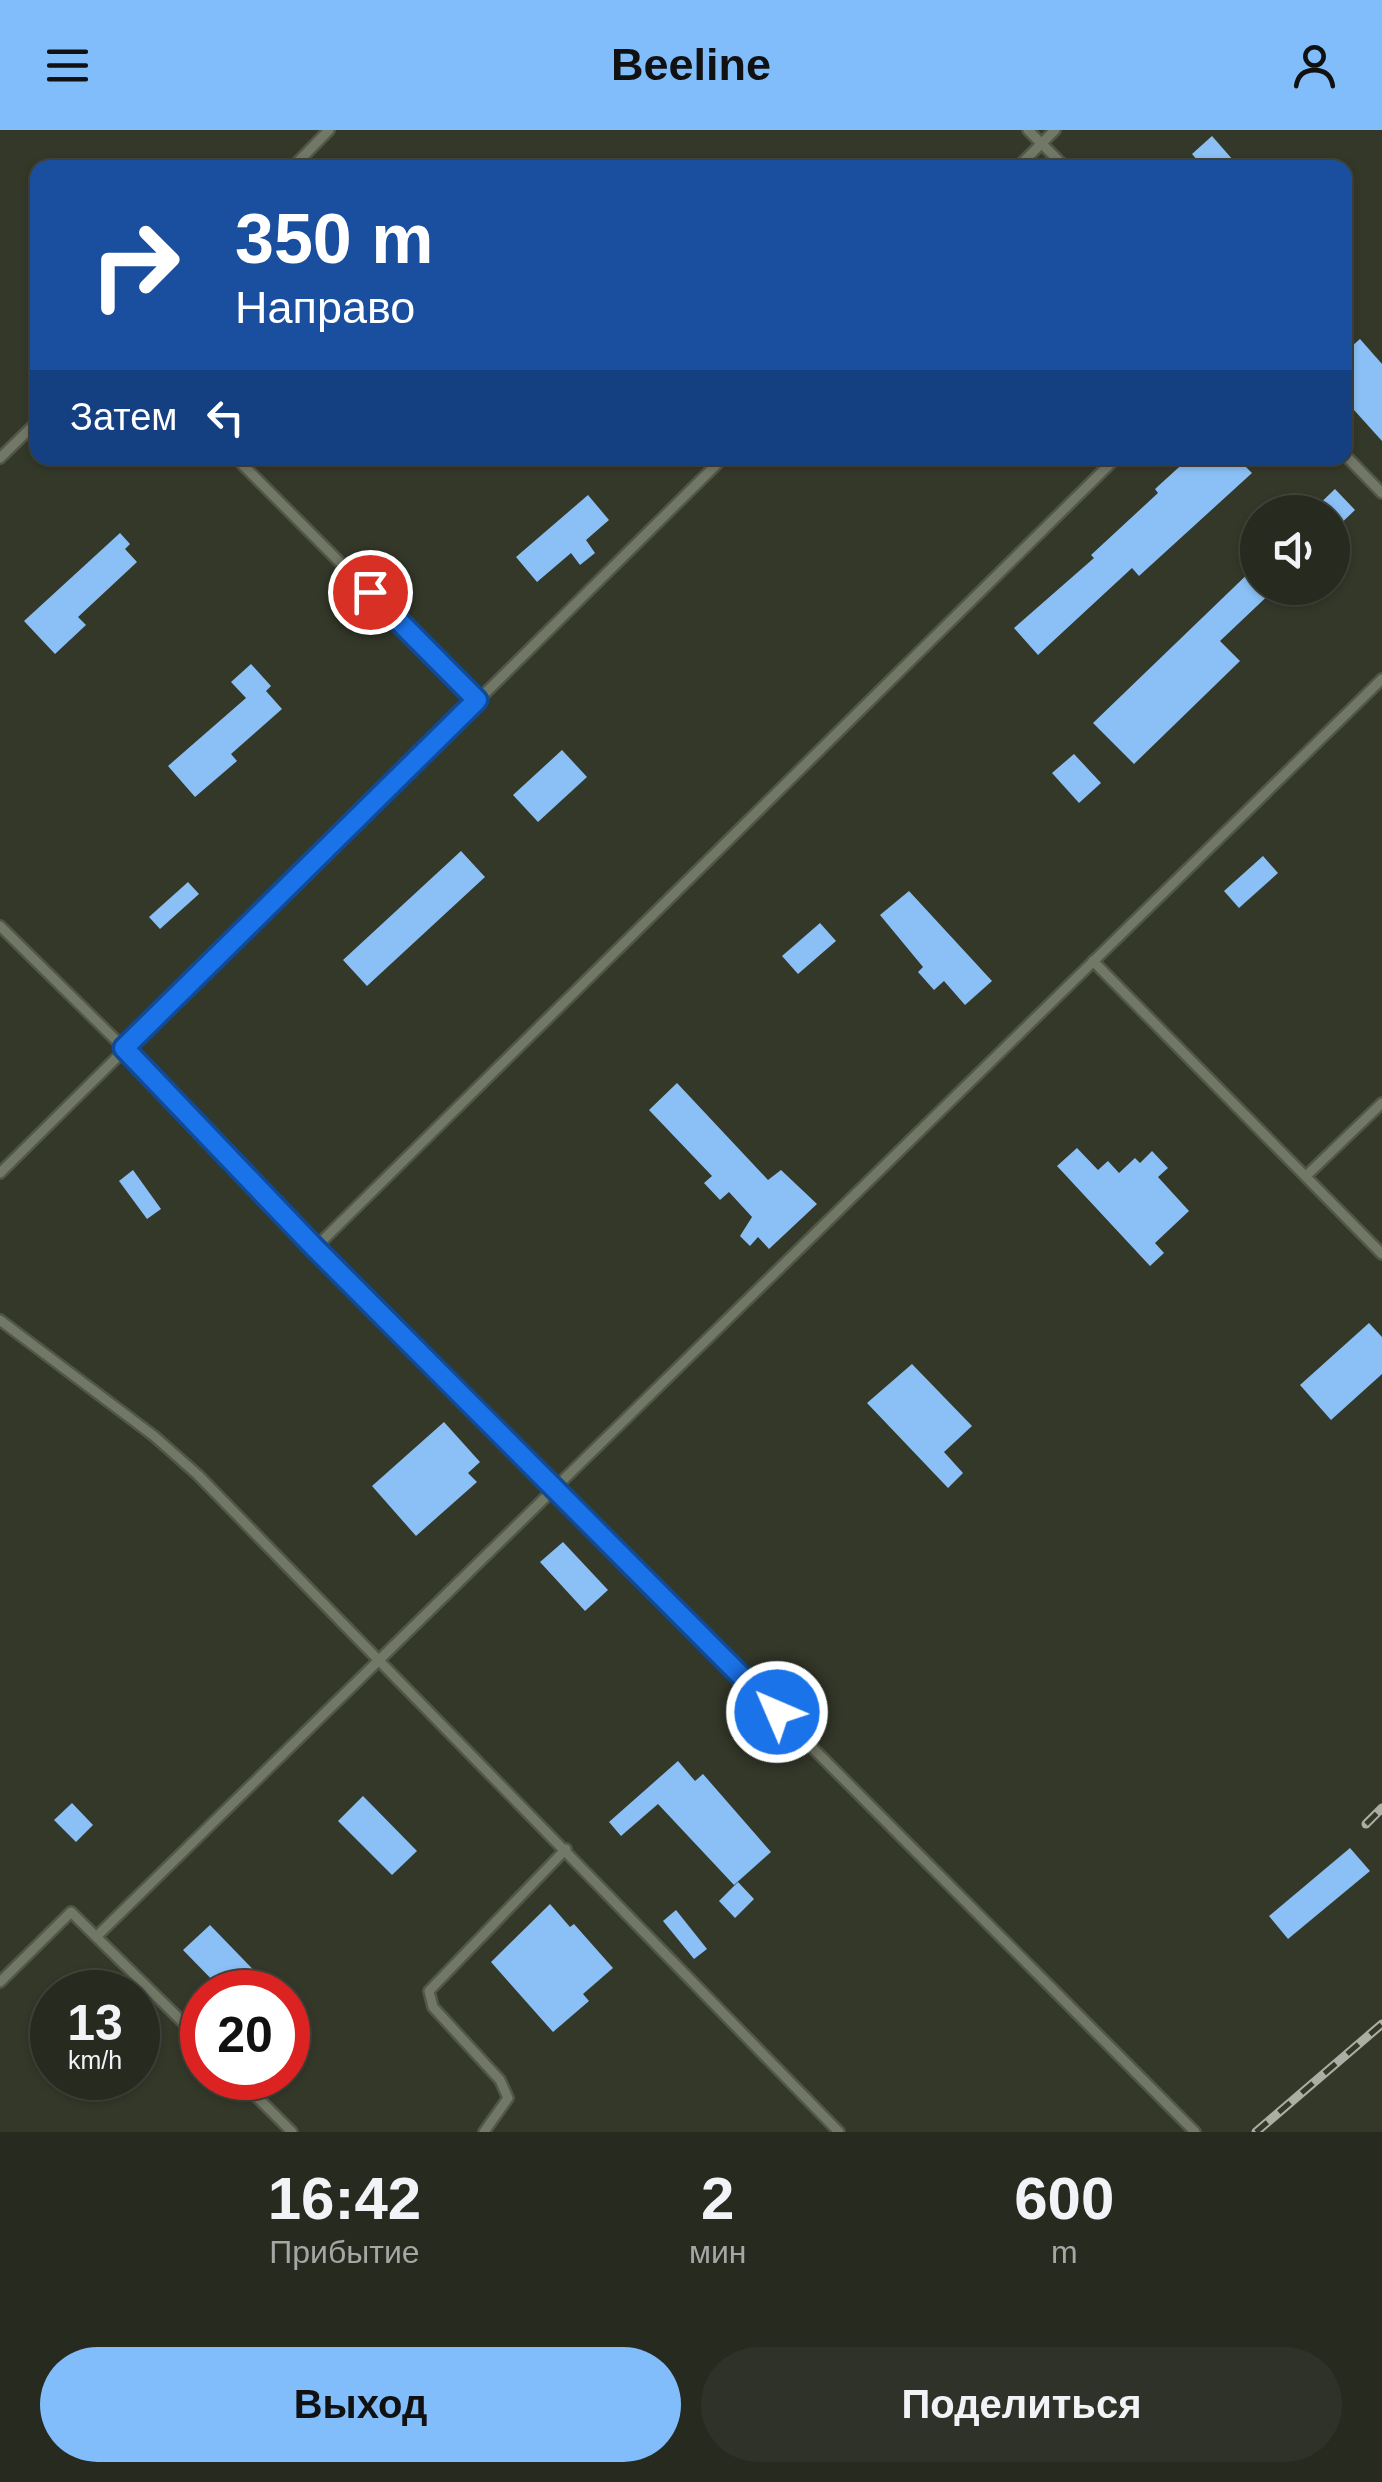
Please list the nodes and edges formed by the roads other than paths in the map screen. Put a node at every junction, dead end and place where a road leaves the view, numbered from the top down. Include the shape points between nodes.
1 (329, 130) edge
2 (1028, 130) edge
3 (1056, 130) edge
4 (1042, 143) junction
5 (300, 160) edge
6 (1026, 160) edge
7 (1058, 160) edge
8 (30, 429) edge
9 (0, 458) edge
10 (1352, 462) edge
11 (243, 465) edge
12 (716, 465) edge
13 (1109, 465) edge
14 (1382, 494) edge
15 (1382, 678) edge
16 (477, 700) junction
17 (0, 926) edge
18 (1093, 961) junction
19 (124, 1048) junction
20 (1382, 1103) edge
21 (0, 1174) edge
22 (1306, 1176) junction
23 (315, 1248) junction
24 (1382, 1254) edge
25 (0, 1320) edge
26 (554, 1488) junction
27 (380, 1658) junction
28 (566, 1849) junction
29 (98, 1935) junction
30 (0, 1982) edge
31 (180, 2019) edge
32 (260, 2100) edge
33 (292, 2132) edge
34 (484, 2132) edge
35 (839, 2132) edge
36 (1196, 2132) edge

1 - 5 lane
2 - 4 lane
3 - 4 lane
4 - 6 lane
4 - 7 lane
8 - 9 lane
10 - 14 lane
11 - 16 lane
12 - 16 lane
13 - 23 lane
15 - 18 lane
16 - 19 lane
17 - 19 lane
18 - 22 lane
18 - 26 lane
19 - 21 lane
19 - 23 lane
20 - 22 lane
22 - 24 lane
23 - 26 lane
25 - 27 lane via 198,1475
26 - 27 lane
26 - 36 lane
27 - 28 lane
27 - 29 lane
28 - 34 lane via 429,1991 432,2007 500,2080 508,2098
28 - 35 lane
29 - 30 lane via 72,1912
29 - 31 lane
32 - 33 lane

